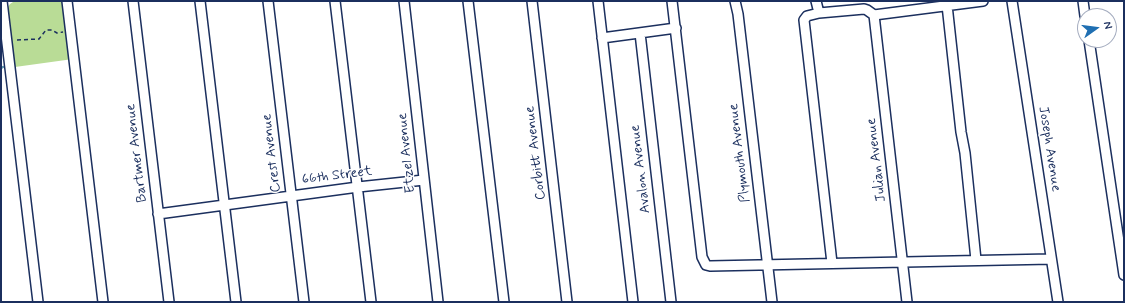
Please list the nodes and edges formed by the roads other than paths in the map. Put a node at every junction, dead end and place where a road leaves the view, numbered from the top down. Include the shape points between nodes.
1 (2, 1) edge
2 (67, 1) edge
3 (133, 1) edge
4 (200, 1) edge
5 (268, 1) edge
6 (335, 1) edge
7 (404, 1) edge
8 (468, 1) edge
9 (532, 1) edge
10 (598, 1) edge
11 (672, 1) edge
12 (735, 1) edge
13 (816, 1) edge
14 (983, 1) edge
15 (1012, 1) edge
16 (911, 5) edge
17 (947, 5) junction
18 (819, 13) junction
19 (874, 15) junction
20 (676, 28) junction
21 (640, 33) junction
22 (602, 38) junction
23 (1090, 48) edge
24 (10, 75) junction
25 (1, 79) edge
26 (424, 180) junction
27 (358, 187) junction
28 (291, 195) junction
29 (224, 206) junction
30 (158, 214) junction
31 (976, 260) junction
32 (1051, 260) junction
33 (902, 262) junction
34 (832, 263) junction
35 (768, 265) junction
36 (1124, 275) edge
37 (38, 302) edge
38 (103, 302) edge
39 (169, 302) edge
40 (236, 302) edge
41 (304, 302) edge
42 (371, 302) edge
43 (438, 302) edge
44 (504, 302) edge
45 (567, 302) edge
46 (633, 302) edge
47 (671, 302) edge
48 (772, 302) edge
49 (907, 302) edge
50 (1058, 302) edge

1 - 24 street
2 - 38 street
3 - 30 street, Bartmer Avenue
4 - 29 street
5 - 28 street, Crest Avenue
6 - 27 street
7 - 26 street, Etzel Avenue
8 - 44 street
9 - 45 street, Corbitt Avenue
10 - 22 street
11 - 20 street
12 - 35 street, Plymouth Avenue
13 - 18 street
14 - 17 street
15 - 32 street, Joseph Avenue
16 - 17 street
16 - 19 street
17 - 31 street
18 - 19 street via 864,9
18 - 34 street via 807,16 804,20
19 - 33 street, Julian Avenue
20 - 21 street
20 - 35 street via 704,262 710,266
21 - 22 street
21 - 47 street, Avalon Avenue
22 - 46 street
23 - 36 street
24 - 25 street
24 - 37 street
26 - 27 street, 66th Street
26 - 43 street, Etzel Avenue
27 - 28 street, 66th Street
27 - 42 street
28 - 29 street, 66th Street
28 - 41 street, Crest Avenue
29 - 30 street, 66th Street
29 - 40 street
30 - 39 street, Bartmer Avenue
31 - 32 street
31 - 33 street
32 - 50 street, Joseph Avenue
33 - 34 street
33 - 49 street, Julian Avenue
34 - 35 street
35 - 48 street, Plymouth Avenue

